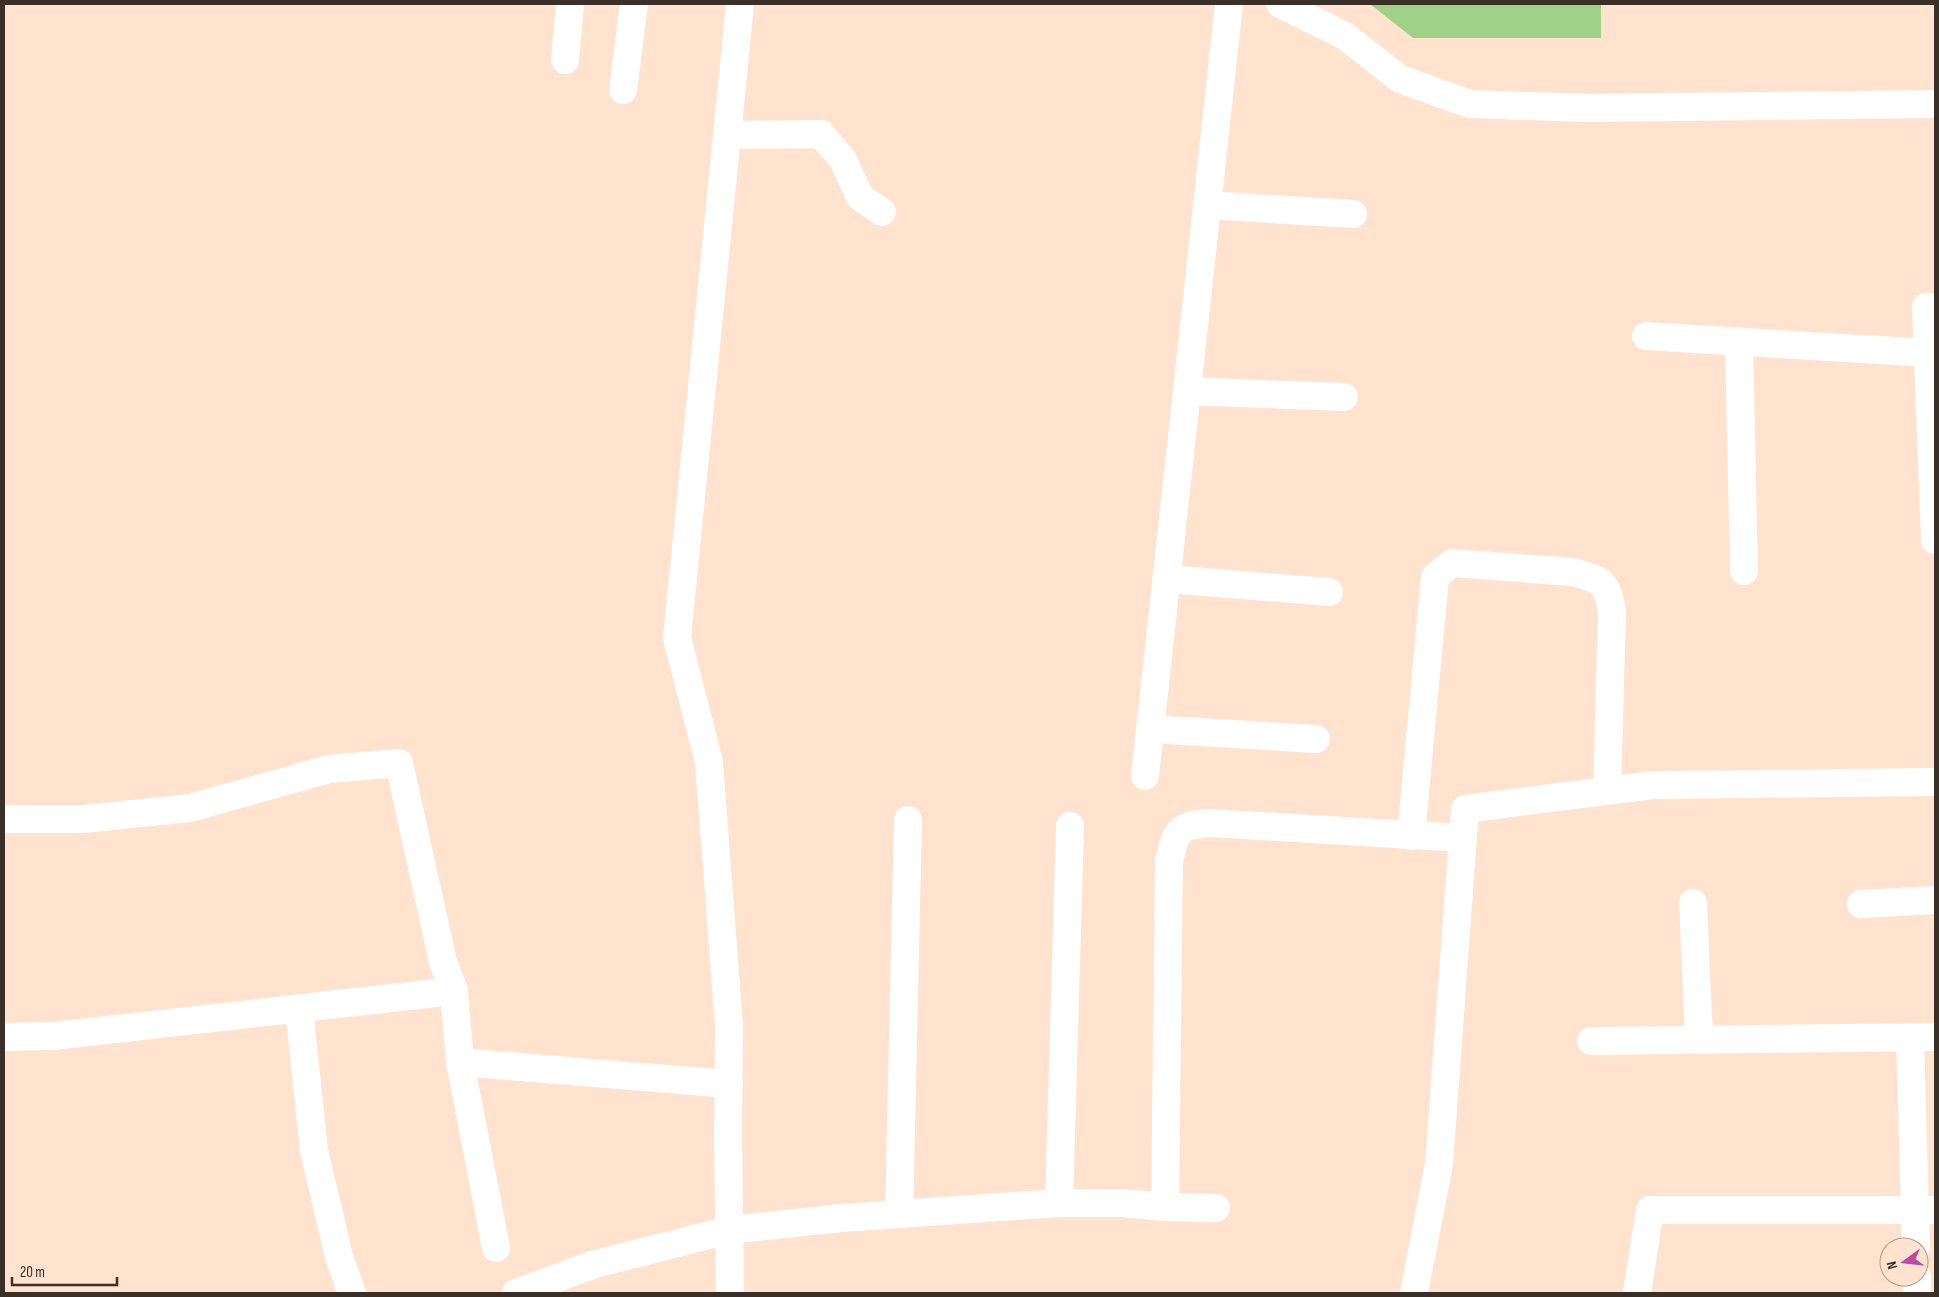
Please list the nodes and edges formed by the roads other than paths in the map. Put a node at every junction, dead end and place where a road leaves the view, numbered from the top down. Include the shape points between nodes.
1 (570, 4) edge
2 (634, 4) edge
3 (740, 4) edge
4 (1229, 4) edge
5 (1280, 4) edge
6 (565, 60) dead end
7 (623, 90) dead end
8 (1935, 104) edge
9 (727, 135) junction
10 (1207, 205) junction
11 (882, 212) dead end
12 (1352, 214) dead end
13 (1935, 308) edge
14 (1646, 336) dead end
15 (1739, 342) junction
16 (1928, 353) junction
17 (1187, 391) junction
18 (1344, 397) dead end
19 (1935, 540) edge
20 (1744, 571) dead end
21 (1167, 579) junction
22 (1329, 592) dead end
23 (1151, 729) junction
24 (1316, 739) dead end
25 (1145, 776) dead end
26 (1935, 782) edge
27 (1607, 791) junction
28 (4, 819) edge
29 (908, 820) dead end
30 (1070, 826) dead end
31 (1411, 836) junction
32 (1463, 838) junction
33 (1935, 900) edge
34 (1693, 903) dead end
35 (1861, 904) dead end
36 (454, 990) junction
37 (299, 1009) junction
38 (4, 1037) edge
39 (1922, 1037) edge
40 (1699, 1039) junction
41 (1590, 1041) dead end
42 (460, 1062) junction
43 (729, 1084) junction
44 (1059, 1202) junction
45 (1165, 1207) junction
46 (1216, 1208) dead end
47 (1926, 1210) edge
48 (899, 1214) junction
49 (729, 1230) junction
50 (1919, 1237) edge
51 (496, 1248) dead end
52 (352, 1293) edge
53 (516, 1293) edge
54 (730, 1293) edge
55 (1414, 1293) edge
56 (1636, 1293) edge

1 - 6 street
2 - 7 street
3 - 9 street
4 - 10 street
5 - 8 street via 1345,36 1400,78 1470,104 1588,108
9 - 11 street via 821,134 843,160 860,197
9 - 43 street via 677,638 709,762 730,1026
10 - 12 street
10 - 17 street
13 - 16 street via 1926,307
14 - 15 street
15 - 16 street
15 - 20 street
16 - 19 street
17 - 18 street
17 - 21 street
21 - 22 street
21 - 23 street
23 - 24 street
23 - 25 street
26 - 27 street via 1653,785
27 - 31 street via 1610,594 1592,577 1573,572 1452,563 1435,576
27 - 32 street via 1465,809
28 - 36 street via 83,819 190,808 329,769 399,763 443,962
29 - 48 street
30 - 44 street
31 - 32 street
31 - 45 street via 1210,823 1190,824 1175,836 1169,861
32 - 55 street via 1439,1164
33 - 35 street
34 - 40 street
36 - 37 street
36 - 42 street
37 - 38 street via 53,1036
37 - 52 street via 314,1150 339,1257
39 - 40 street
39 - 47 street
40 - 41 street
42 - 43 street
42 - 51 street
43 - 49 street
44 - 45 street
44 - 48 street
45 - 46 street
47 - 50 street
47 - 56 street via 1650,1210
48 - 49 street
49 - 53 street via 595,1264
49 - 54 street

